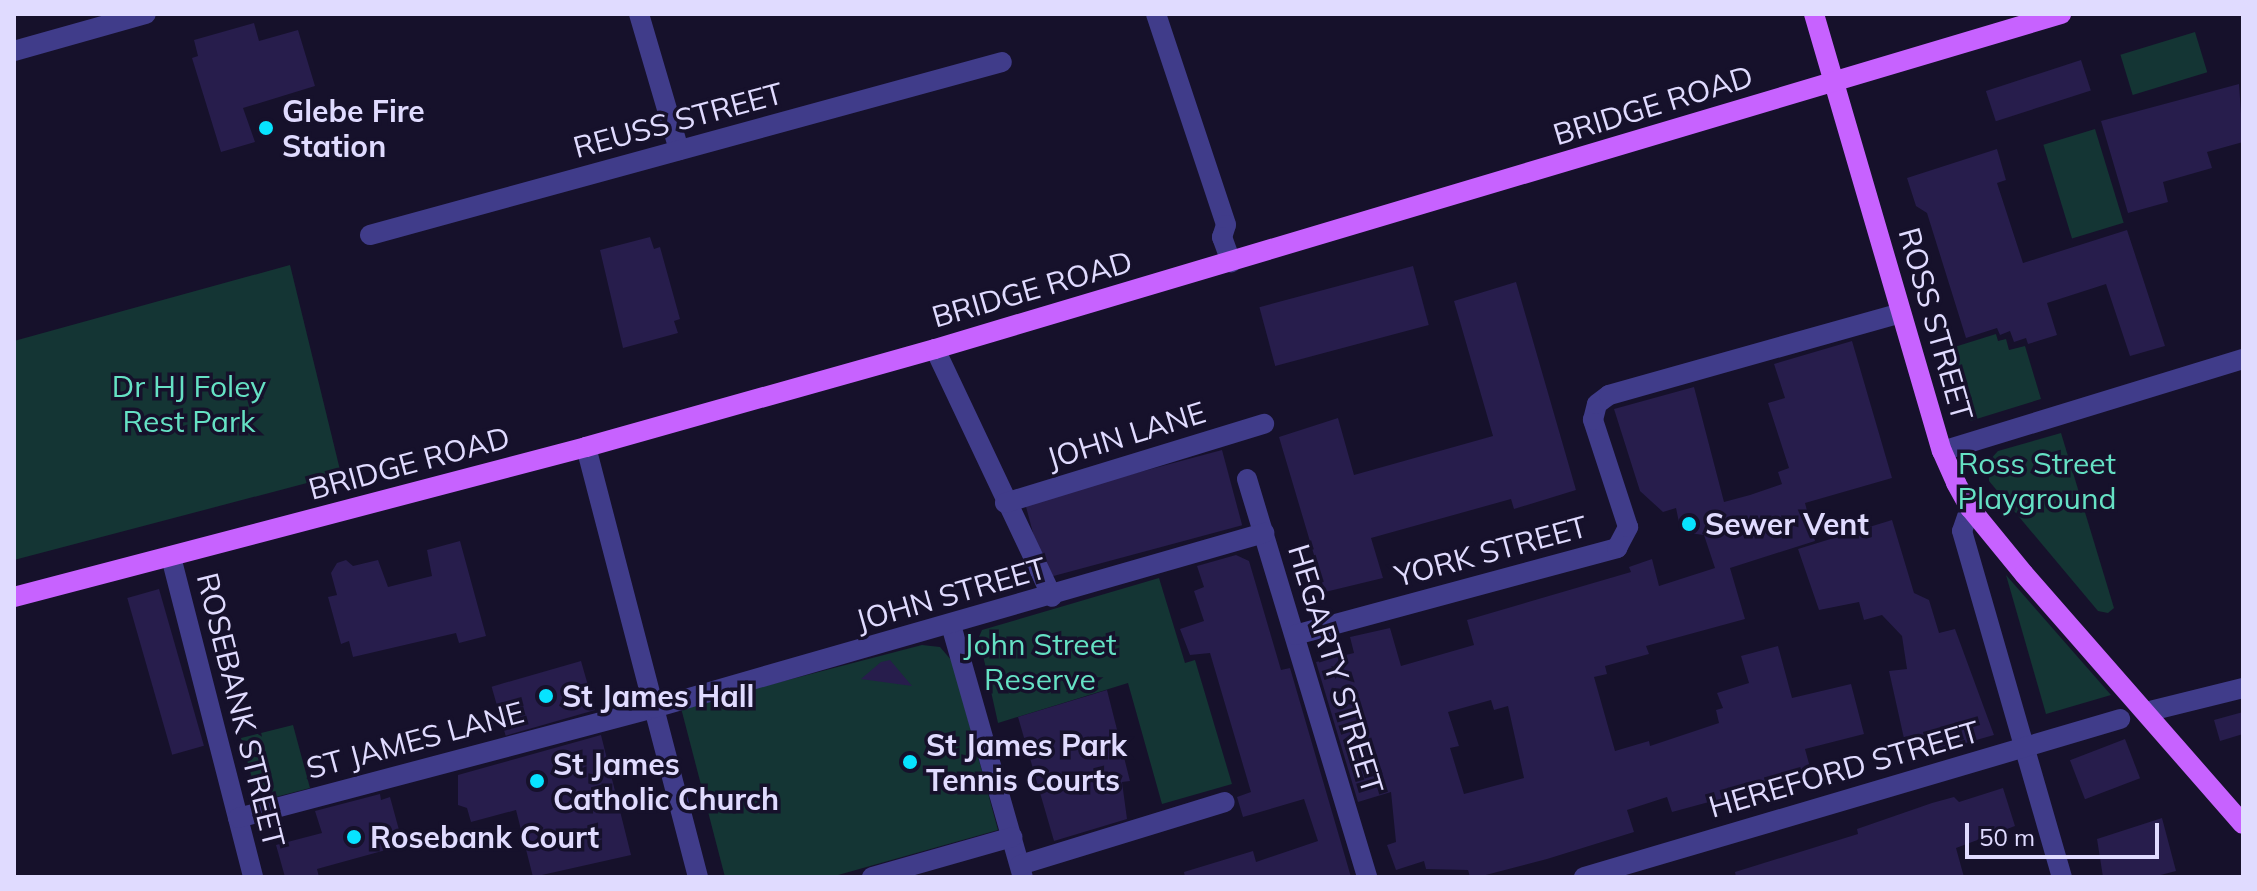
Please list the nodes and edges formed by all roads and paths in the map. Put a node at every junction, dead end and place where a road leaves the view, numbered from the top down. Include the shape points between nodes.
1 (146, 14) edge
2 (639, 14) edge
3 (1156, 14) edge
4 (1814, 14) edge
5 (2061, 14) edge
6 (14, 51) edge
7 (1002, 62) dead end
8 (1835, 82) junction
9 (679, 150) junction
10 (370, 235) dead end
11 (1231, 262) junction
12 (1901, 313) junction
13 (935, 349) junction
14 (2243, 359) edge
15 (1264, 424) dead end
16 (586, 447) junction
17 (1942, 451) junction
18 (1247, 479) dead end
19 (1005, 503) junction
20 (1970, 508) junction
21 (1264, 533) junction
22 (171, 557) junction
23 (14, 597) edge
24 (1052, 597) junction
25 (951, 625) junction
26 (1295, 635) junction
27 (2243, 688) edge
28 (654, 708) junction
29 (2146, 712) junction
30 (2120, 719) dead end
31 (2022, 748) junction
32 (1225, 802) dead end
33 (238, 818) junction
34 (2243, 824) edge
35 (1012, 837) junction
36 (1021, 871) edge
37 (253, 877) edge
38 (698, 877) edge
39 (872, 877) edge
40 (1367, 877) edge
41 (1584, 877) edge
42 (2062, 877) edge

1 - 6 street
2 - 9 street
3 - 11 street via 1226,225 1222,237
4 - 8 main road, ROSS STREET
5 - 8 main road, BRIDGE ROAD
7 - 9 street, REUSS STREET
8 - 11 main road, BRIDGE ROAD
8 - 12 main road, ROSS STREET
9 - 10 street, REUSS STREET
11 - 13 main road, BRIDGE ROAD
12 - 17 main road, ROSS STREET
12 - 26 street, YORK STREET via 1609,395 1597,404 1593,420 1628,527 1617,548
13 - 16 main road, BRIDGE ROAD
13 - 19 street
14 - 17 street
15 - 19 street, JOHN LANE
16 - 22 main road, BRIDGE ROAD
16 - 28 street
17 - 20 main road, ROSS STREET
18 - 21 street, HEGARTY STREET
19 - 24 street
20 - 29 main road, ROSS STREET
20 - 31 street via 1962,531
21 - 24 street, JOHN STREET
21 - 26 street, HEGARTY STREET
22 - 23 main road, BRIDGE ROAD
22 - 33 street, ROSEBANK STREET
24 - 25 street, JOHN STREET
25 - 28 street, JOHN STREET
25 - 35 street
26 - 40 street, HEGARTY STREET
27 - 29 street
28 - 33 street, ST JAMES LANE
28 - 38 street
29 - 34 main road, ROSS STREET
30 - 31 street, HEREFORD STREET
31 - 41 street, HEREFORD STREET
31 - 42 street
32 - 36 street
33 - 37 street, ROSEBANK STREET
35 - 36 street
35 - 39 street

